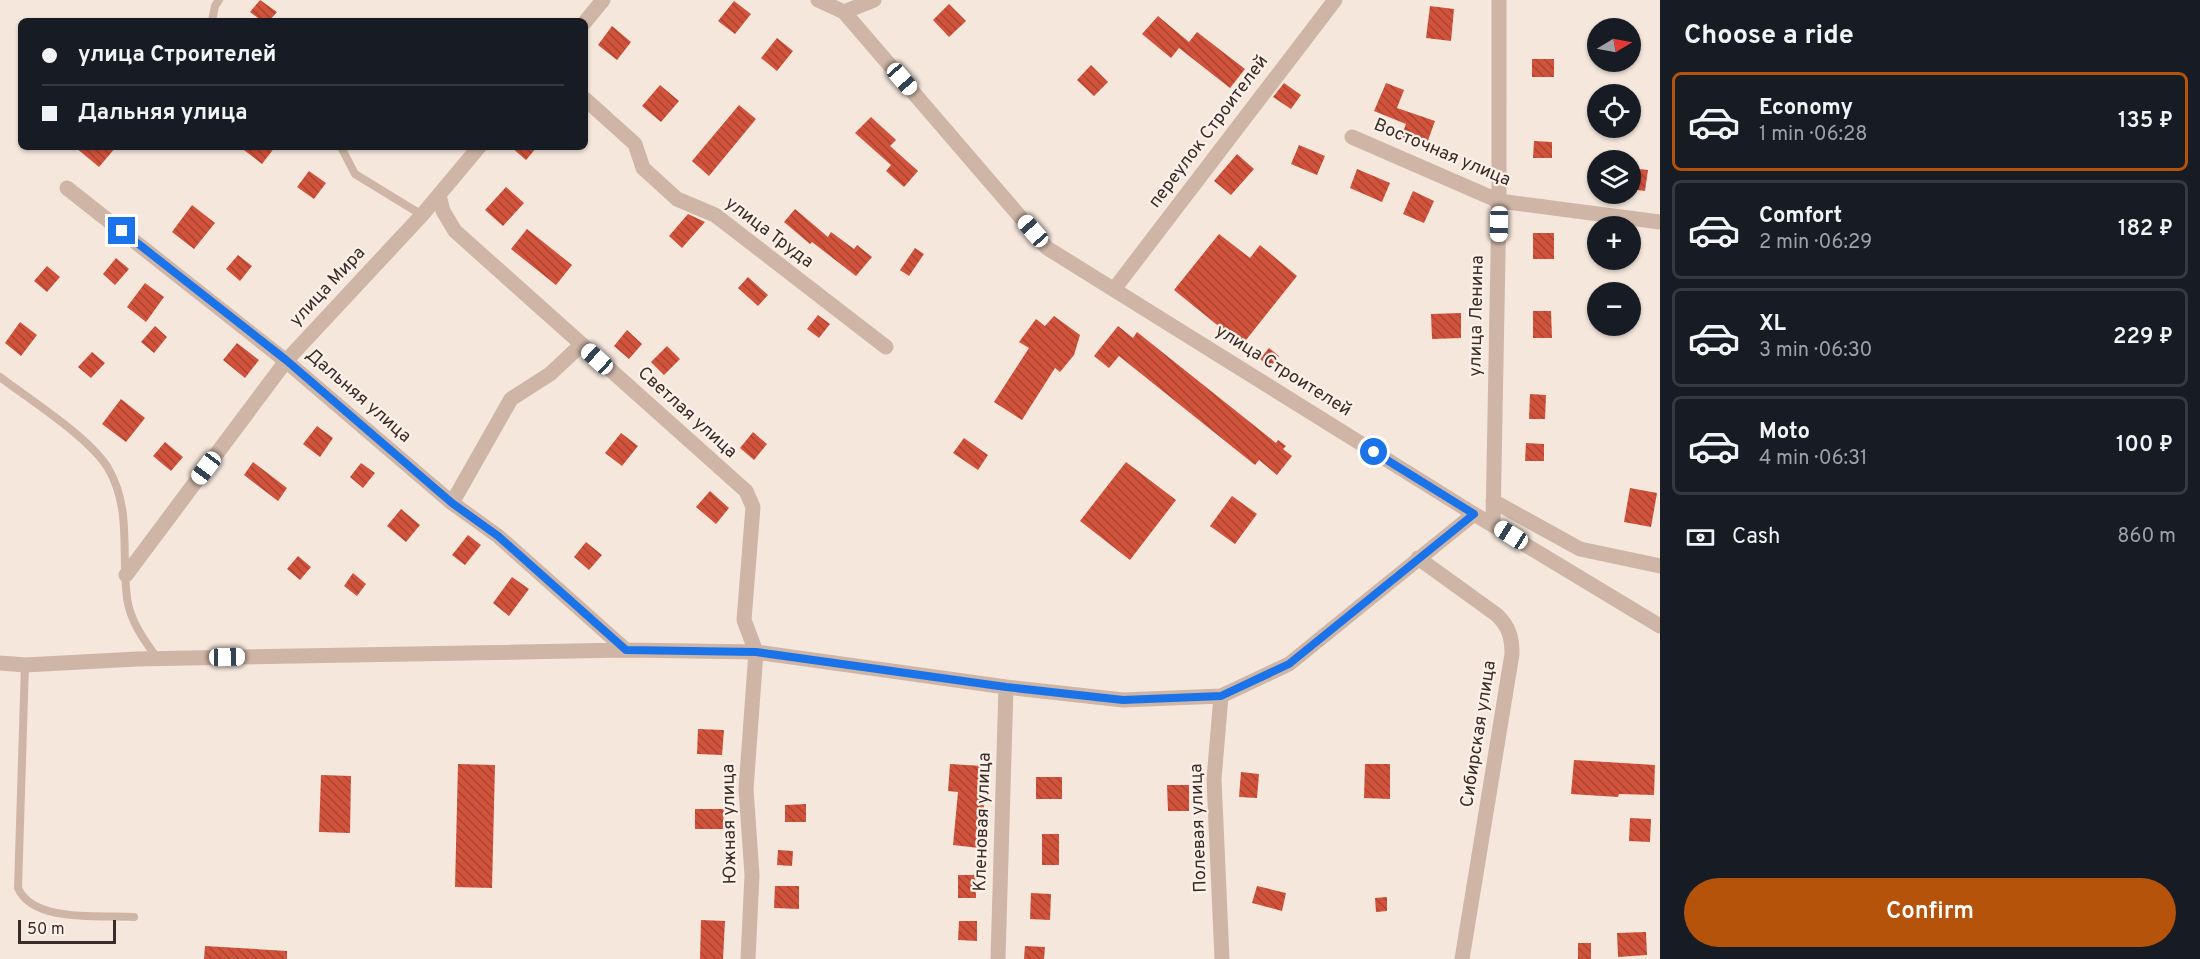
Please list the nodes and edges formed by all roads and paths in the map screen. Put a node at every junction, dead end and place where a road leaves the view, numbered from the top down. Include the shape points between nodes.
1 (219, 0) edge
2 (603, 0) edge
3 (818, 0) edge
4 (874, 0) edge
5 (1335, 0) edge
6 (1499, 0) edge
7 (844, 12) junction
8 (212, 18) edge
9 (588, 18) edge
10 (588, 102) edge
11 (1352, 136) dead end
12 (343, 150) edge
13 (476, 150) edge
14 (67, 188) dead end
15 (439, 195) junction
16 (1499, 201) junction
17 (422, 215) junction
18 (1660, 222) edge
19 (1115, 288) junction
20 (581, 345) junction
21 (886, 347) dead end
22 (286, 360) junction
23 (0, 377) edge
24 (1493, 501) junction
25 (452, 503) junction
26 (1474, 514) junction
27 (1493, 524) junction
28 (1418, 558) junction
29 (1660, 566) edge
30 (126, 575) junction
31 (1660, 626) edge
32 (626, 650) junction
33 (756, 652) junction
34 (157, 658) junction
35 (0, 663) edge
36 (25, 665) junction
37 (1006, 687) junction
38 (1221, 696) junction
39 (134, 917) dead end
40 (748, 959) edge
41 (998, 959) edge
42 (1222, 959) edge
43 (1462, 959) edge

1 - 8 lane
2 - 9 street
3 - 7 street
4 - 7 street
5 - 19 street, переулок Строителей
6 - 16 street, улица Ленина
7 - 19 street, улица Строителей via 1047,248
10 - 21 street, улица Труда via 635,144 643,168 677,199 715,215
11 - 16 street, Восточная улица
12 - 17 lane via 355,174
13 - 15 street, улица Мира
14 - 22 street, Дальняя улица
15 - 17 street, улица Мира
15 - 20 street, Светлая улица via 455,231
16 - 18 street, Восточная улица
16 - 24 street, улица Ленина
17 - 22 street, улица Мира
19 - 26 street, улица Строителей
20 - 25 street via 550,375 511,399
20 - 33 street, Светлая улица via 746,491 753,507 744,621
22 - 25 street, Дальняя улица
22 - 30 street, улица Мира
23 - 30 lane via 73,433 108,468 124,515
24 - 27 street, улица Ленина
24 - 29 street via 1580,549
25 - 32 street, Дальняя улица via 498,536
26 - 27 street, улица Строителей
26 - 28 street
27 - 31 street, улица Строителей
28 - 38 street via 1289,664
28 - 43 street, Сибирская улица via 1497,615 1507,625 1512,639
30 - 34 lane via 127,599 137,630
32 - 33 street
32 - 34 street
33 - 37 street
33 - 40 street, Южная улица via 746,789 752,875
34 - 36 street
35 - 36 street
36 - 39 lane via 20,893 23,899 50,913
37 - 38 street via 1123,700
37 - 41 street, Кленовая улица
38 - 42 street, Полевая улица via 1214,779

